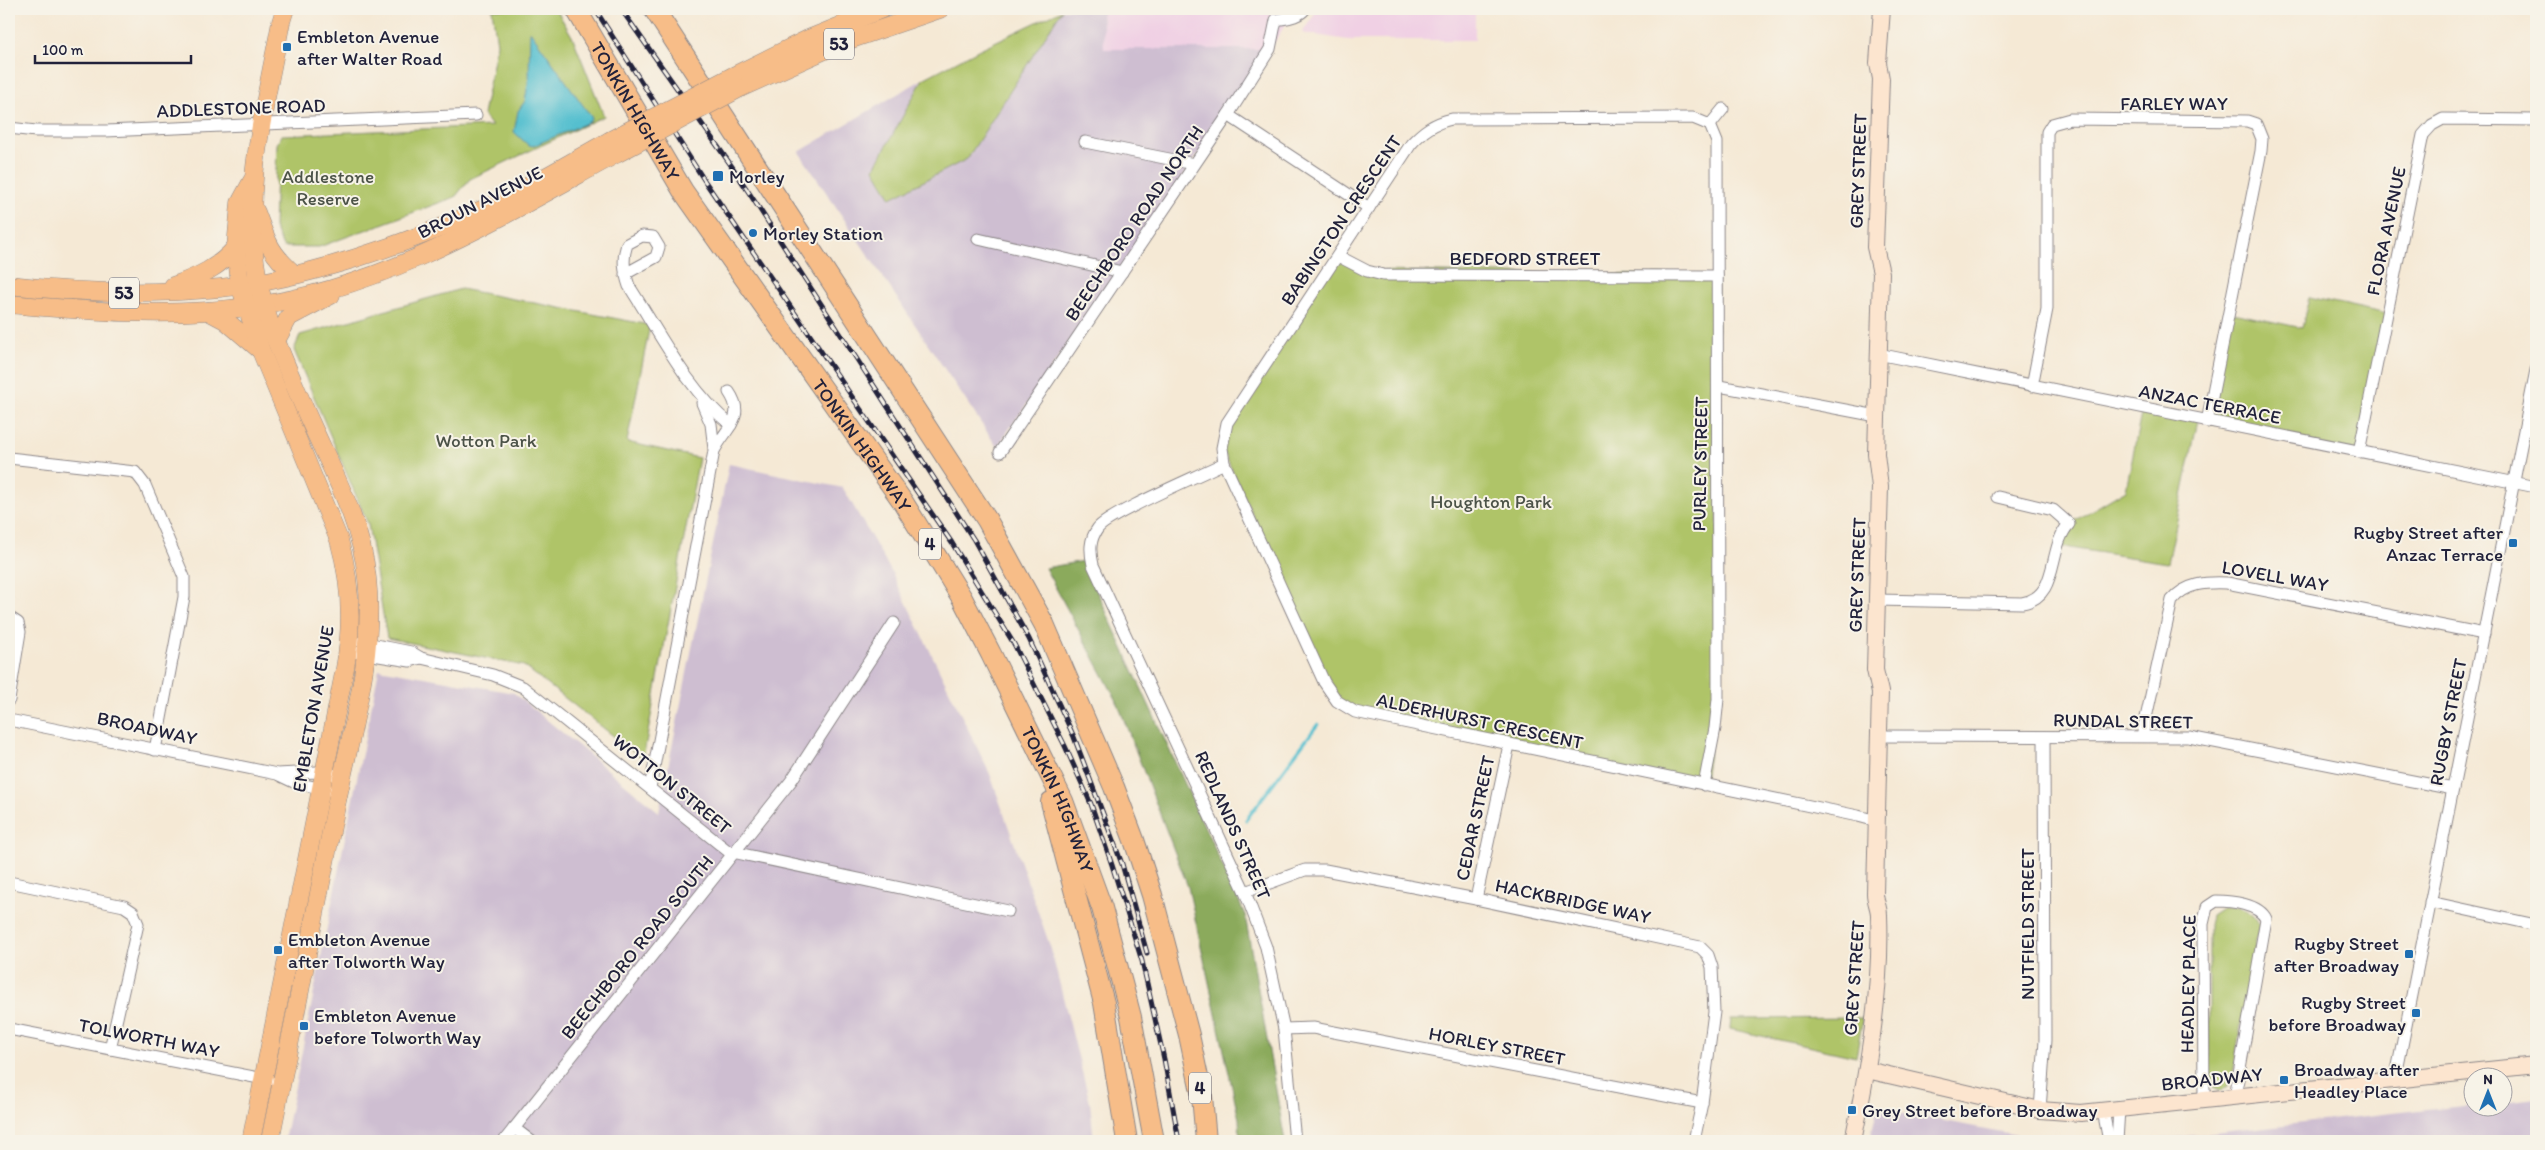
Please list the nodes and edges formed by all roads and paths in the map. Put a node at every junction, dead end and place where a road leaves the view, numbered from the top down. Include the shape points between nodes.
1 (574, 9) edge
2 (654, 9) edge
3 (882, 9) edge
4 (939, 9) edge
5 (1305, 9) edge
6 (1882, 9) edge
7 (282, 13) edge
8 (1291, 13) edge
9 (737, 82) junction
10 (1723, 109) dead end
11 (476, 114) dead end
12 (1228, 114) junction
13 (2536, 120) edge
14 (261, 125) junction
15 (1710, 125) junction
16 (9, 128) edge
17 (1085, 142) dead end
18 (612, 148) junction
19 (1194, 164) junction
20 (252, 180) junction
21 (253, 203) junction
22 (1369, 208) junction
23 (978, 239) dead end
24 (236, 247) junction
25 (1338, 256) junction
26 (1122, 272) junction
27 (294, 274) junction
28 (625, 274) dead end
29 (1717, 276) junction
30 (363, 280) junction
31 (258, 282) junction
32 (9, 285) edge
33 (240, 285) junction
34 (154, 292) junction
35 (9, 304) edge
36 (265, 305) junction
37 (247, 308) junction
38 (208, 311) junction
39 (277, 339) junction
40 (262, 351) junction
41 (1878, 354) junction
42 (2536, 370) edge
43 (1719, 386) junction
44 (2032, 386) junction
45 (695, 388) junction
46 (729, 392) dead end
47 (1877, 416) junction
48 (2207, 422) junction
49 (731, 425) junction
50 (714, 451) junction
51 (1000, 452) dead end
52 (2360, 452) junction
53 (9, 458) edge
54 (1224, 463) junction
55 (2514, 482) junction
56 (2536, 487) edge
57 (344, 496) junction
58 (1998, 497) dead end
59 (325, 504) junction
60 (368, 591) junction
61 (1877, 600) junction
62 (9, 617) edge
63 (894, 623) dead end
64 (2484, 634) junction
65 (349, 639) junction
66 (366, 648) junction
67 (9, 700) edge
68 (9, 720) edge
69 (1879, 736) junction
70 (2142, 736) junction
71 (2044, 737) junction
72 (1509, 745) junction
73 (156, 750) junction
74 (1038, 751) junction
75 (277, 774) junction
76 (322, 781) junction
77 (340, 784) junction
78 (1704, 785) junction
79 (650, 788) junction
80 (2453, 789) junction
81 (1877, 821) junction
82 (735, 853) junction
83 (325, 864) junction
84 (9, 882) edge
85 (1245, 892) junction
86 (1476, 899) junction
87 (298, 901) junction
88 (2430, 902) junction
89 (1008, 911) dead end
90 (2536, 925) edge
91 (9, 1029) edge
92 (1284, 1029) junction
93 (1189, 1035) junction
94 (110, 1049) junction
95 (2536, 1065) edge
96 (1866, 1075) junction
97 (263, 1079) junction
98 (2395, 1081) junction
99 (282, 1082) junction
100 (2234, 1097) junction
101 (2204, 1100) junction
102 (1702, 1103) junction
103 (2040, 1110) junction
104 (2111, 1110) junction
105 (514, 1128) junction
106 (251, 1141) edge
107 (270, 1141) edge
108 (504, 1141) edge
109 (530, 1141) edge
110 (1127, 1141) edge
111 (1154, 1141) edge
112 (1206, 1141) edge
113 (1220, 1141) edge
114 (1295, 1141) edge
115 (1694, 1141) edge
116 (1853, 1141) edge
117 (2109, 1141) edge
118 (2117, 1141) edge

1 - 74 highway, TONKIN HIGHWAY / 4 via 683,191 903,502 991,654
2 - 93 highway, 4 via 983,512 1016,571 1070,681 1134,840
3 - 9 main road, BROUN AVENUE / 53 via 808,39
4 - 9 main road, BROUN AVENUE / 53
5 - 8 street, BEECHBORO ROAD NORTH via 1304,12
6 - 41 street, GREY STREET via 1878,54 1881,79 1875,247 1881,272
7 - 14 main road, EMBLETON AVENUE
8 - 12 street, BEECHBORO ROAD NORTH via 1276,20 1270,48
9 - 18 main road, BROUN AVENUE / 53, bridge
10 - 15 street
11 - 14 street, ADDLESTONE ROAD
12 - 19 street, BEECHBORO ROAD NORTH
12 - 22 street
13 - 52 street, FLORA AVENUE via 2443,119 2424,135
14 - 16 street, ADDLESTONE ROAD via 106,131
14 - 20 main road, EMBLETON AVENUE
15 - 22 street, BABINGTON CRESCENT via 1693,118 1452,119 1429,127 1411,144
15 - 29 street, PURLEY STREET via 1717,142
17 - 19 street
18 - 27 main road, BROUN AVENUE / 53 via 424,234
18 - 30 main road, BROUN AVENUE / 53 via 463,238
19 - 26 street, BEECHBORO ROAD NORTH
20 - 21 main road, EMBLETON AVENUE
20 - 24 main road, EMBLETON AVENUE via 240,203
21 - 27 main road via 269,246 276,258
21 - 31 main road, EMBLETON AVENUE via 252,242
22 - 25 street, BABINGTON CRESCENT
23 - 26 street
24 - 33 main road, EMBLETON AVENUE
24 - 34 main road via 208,272
25 - 29 street, BEDFORD STREET via 1367,271 1383,275
25 - 54 street, BABINGTON CRESCENT via 1227,423 1222,448
26 - 51 street, BEECHBORO ROAD NORTH
27 - 31 main road, BROUN AVENUE / 53
28 - 45 street via 629,286
29 - 43 street, PURLEY STREET
30 - 36 main road, BROUN AVENUE / 53
30 - 39 main road via 290,317
31 - 33 main road, BROUN AVENUE / 53
31 - 36 main road, EMBLETON AVENUE
32 - 34 main road, BROUN AVENUE / 53 via 66,291
33 - 34 main road, BROUN AVENUE / 53
33 - 37 main road, EMBLETON AVENUE
35 - 38 main road, BROUN AVENUE / 53 via 111,313
36 - 37 main road, BROUN AVENUE / 53
36 - 39 main road, EMBLETON AVENUE
37 - 38 main road, BROUN AVENUE / 53
37 - 40 main road, EMBLETON AVENUE
38 - 40 main road via 225,320
39 - 57 main road, EMBLETON AVENUE via 302,404
40 - 59 main road, EMBLETON AVENUE
41 - 44 street, ANZAC TERRACE
41 - 47 street, GREY STREET
42 - 55 street, RUGBY STREET
43 - 47 street
43 - 78 street, PURLEY STREET via 1718,700
44 - 48 street, ANZAC TERRACE
44 - 48 street, FARLEY WAY via 2047,309 2047,132 2052,124 2070,119 2247,121 2256,124 2262,139 2261,151
45 - 49 street
45 - 50 street via 711,424
46 - 49 street via 737,406
47 - 61 street, GREY STREET via 1876,467 1880,487
48 - 52 street, ANZAC TERRACE
49 - 50 street
50 - 79 street
52 - 55 street, ANZAC TERRACE
53 - 73 street via 135,472 145,485 184,578 184,597
54 - 72 street, ALDERHURST CRESCENT via 1324,682 1337,700 1355,712
54 - 85 street, REDLANDS STREET via 1105,521 1092,539 1090,551 1093,565
55 - 56 street, ANZAC TERRACE
55 - 64 street, RUGBY STREET
57 - 59 main road
57 - 60 main road, EMBLETON AVENUE via 364,554
58 - 61 street via 2053,510 2069,524 2057,546 2047,587 2038,598 2022,603
59 - 65 main road, EMBLETON AVENUE via 344,559 350,599
60 - 65 main road via 362,609 361,628
60 - 66 main road, EMBLETON AVENUE
61 - 69 street, GREY STREET via 1875,670 1880,692
62 - 67 street via 18,623 20,632
63 - 82 street, BEECHBORO ROAD SOUTH via 791,781
64 - 70 street, LOVELL WAY via 2227,583 2191,586 2172,600
64 - 80 street, RUGBY STREET
65 - 66 street, WOTTON STREET
65 - 76 main road, EMBLETON AVENUE
66 - 77 main road, EMBLETON AVENUE
66 - 79 street, WOTTON STREET via 410,661 421,658 523,686
68 - 73 street, BROADWAY
69 - 71 street, RUNDAL STREET
69 - 81 street, GREY STREET
70 - 71 street, RUNDAL STREET
70 - 80 street, RUNDAL STREET via 2189,737
71 - 103 street, NUTFIELD STREET via 2045,1040
72 - 78 street, ALDERHURST CRESCENT
72 - 86 street, CEDAR STREET
73 - 75 street, BROADWAY
74 - 110 highway via 1104,1003
74 - 111 highway, TONKIN HIGHWAY / 4 via 1063,802 1102,908 1131,1017
75 - 76 street, BROADWAY
75 - 76 street, BROADWAY via 296,784
76 - 77 street, BROADWAY
76 - 77 street, BROADWAY
76 - 87 main road, EMBLETON AVENUE
77 - 83 main road, EMBLETON AVENUE
78 - 81 street, ALDERHURST CRESCENT
79 - 82 street, WOTTON STREET via 728,851
80 - 88 street, RUGBY STREET
81 - 96 street, GREY STREET via 1875,893 1879,928
82 - 89 street, WOTTON STREET
82 - 105 street, BEECHBORO ROAD SOUTH
83 - 87 main road via 314,871
83 - 99 main road, EMBLETON AVENUE
84 - 94 street via 124,906 133,912 138,924
85 - 86 street, HACKBRIDGE WAY via 1305,870 1325,870
85 - 92 street, REDLANDS STREET via 1266,947
86 - 102 street, HACKBRIDGE WAY via 1700,947 1708,955 1712,967 1714,1012
87 - 97 main road, EMBLETON AVENUE
88 - 90 street
88 - 98 street, RUGBY STREET
91 - 94 street, TOLWORTH WAY
92 - 102 street, HORLEY STREET via 1313,1028
92 - 114 street, REDLANDS STREET
93 - 112 highway, 4 via 1202,1096
93 - 113 highway via 1208,1077
94 - 97 street, TOLWORTH WAY
95 - 98 street, BROADWAY
96 - 103 street, BROADWAY via 1916,1080
96 - 116 street, GREY STREET
97 - 99 street, TOLWORTH WAY
97 - 106 main road, EMBLETON AVENUE
98 - 100 street, BROADWAY
99 - 107 main road, EMBLETON AVENUE
100 - 101 street, BROADWAY
100 - 101 street, HEADLEY PLACE via 2266,919 2253,907 2216,901 2210,903 2204,913
101 - 104 street, BROADWAY
102 - 115 street, HACKBRIDGE WAY
103 - 104 street, BROADWAY via 2081,1113
104 - 117 street
104 - 118 street
105 - 108 street, BEECHBORO ROAD SOUTH
105 - 109 street

